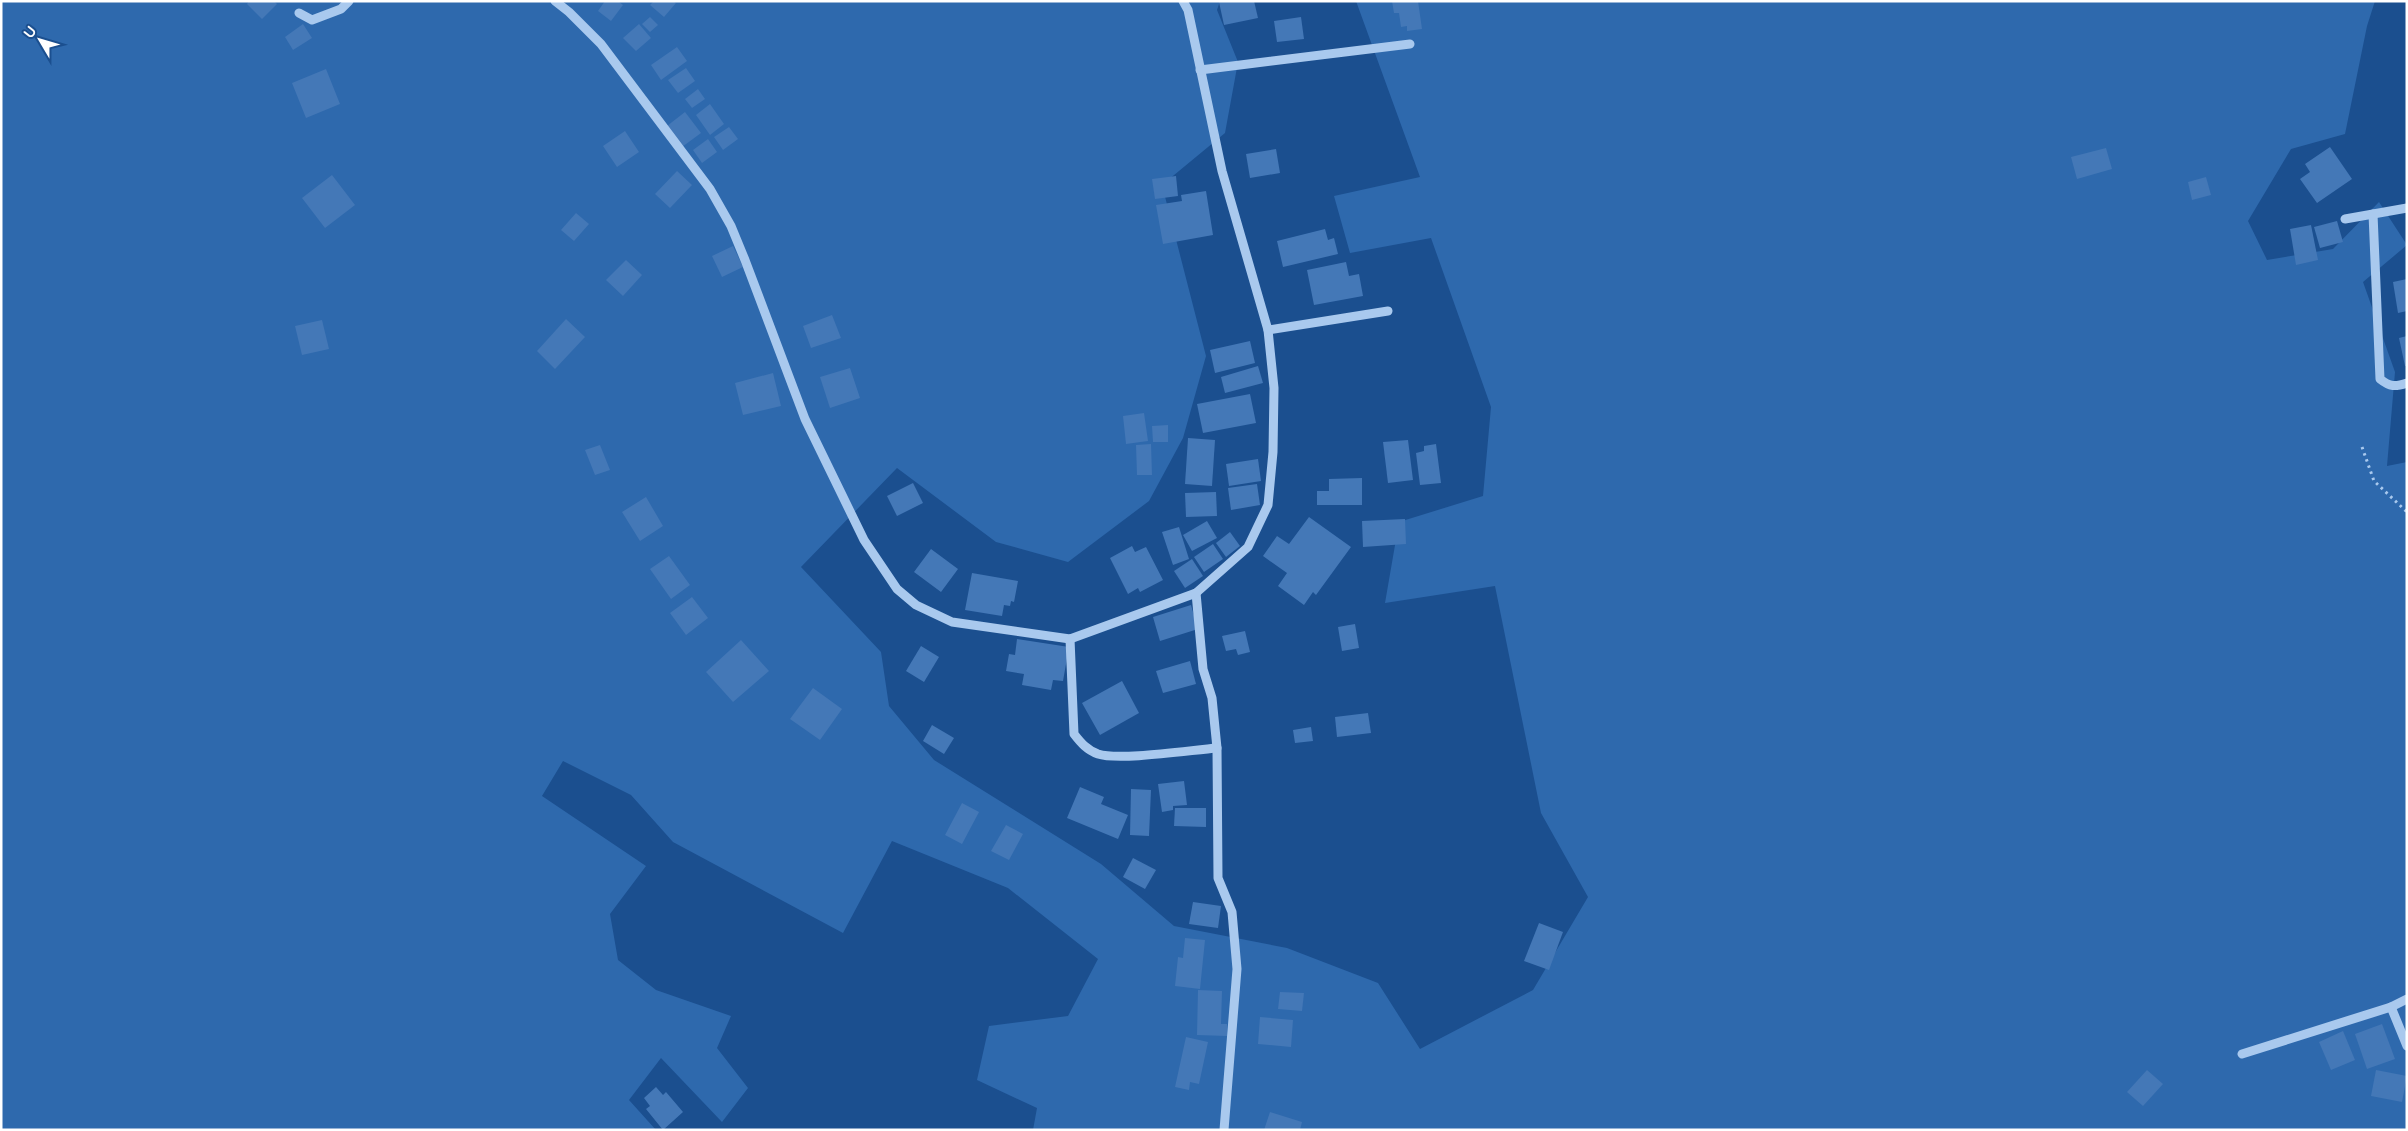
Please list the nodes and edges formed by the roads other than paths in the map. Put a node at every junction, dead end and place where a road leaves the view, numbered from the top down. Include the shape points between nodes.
1 (349, 1) edge
2 (555, 1) edge
3 (1183, 1) edge
4 (298, 14) dead end
5 (1410, 44) dead end
6 (1200, 70) junction
7 (2407, 208) edge
8 (2373, 214) junction
9 (2345, 218) dead end
10 (1388, 311) dead end
11 (1268, 330) junction
12 (2407, 384) edge
13 (1196, 593) junction
14 (1070, 640) junction
15 (1217, 748) junction
16 (2407, 999) edge
17 (2391, 1007) junction
18 (2407, 1046) edge
19 (2242, 1054) dead end
20 (1224, 1130) edge

1 - 4 street via 341,10 312,20
2 - 14 street via 602,44 710,189 731,226 805,419 864,540 897,589 916,605 952,622
3 - 6 street via 1188,10
5 - 6 street
6 - 11 street via 1230,204
7 - 8 street
8 - 9 street
8 - 12 street via 2380,379 2396,387
10 - 11 street
11 - 13 street via 1274,388 1268,505 1248,547
13 - 14 street
13 - 15 street via 1203,668 1212,698
14 - 15 street via 1074,734 1083,746 1098,754 1124,756
15 - 20 street via 1218,878 1232,912 1237,969
16 - 17 street
17 - 18 street
17 - 19 street

